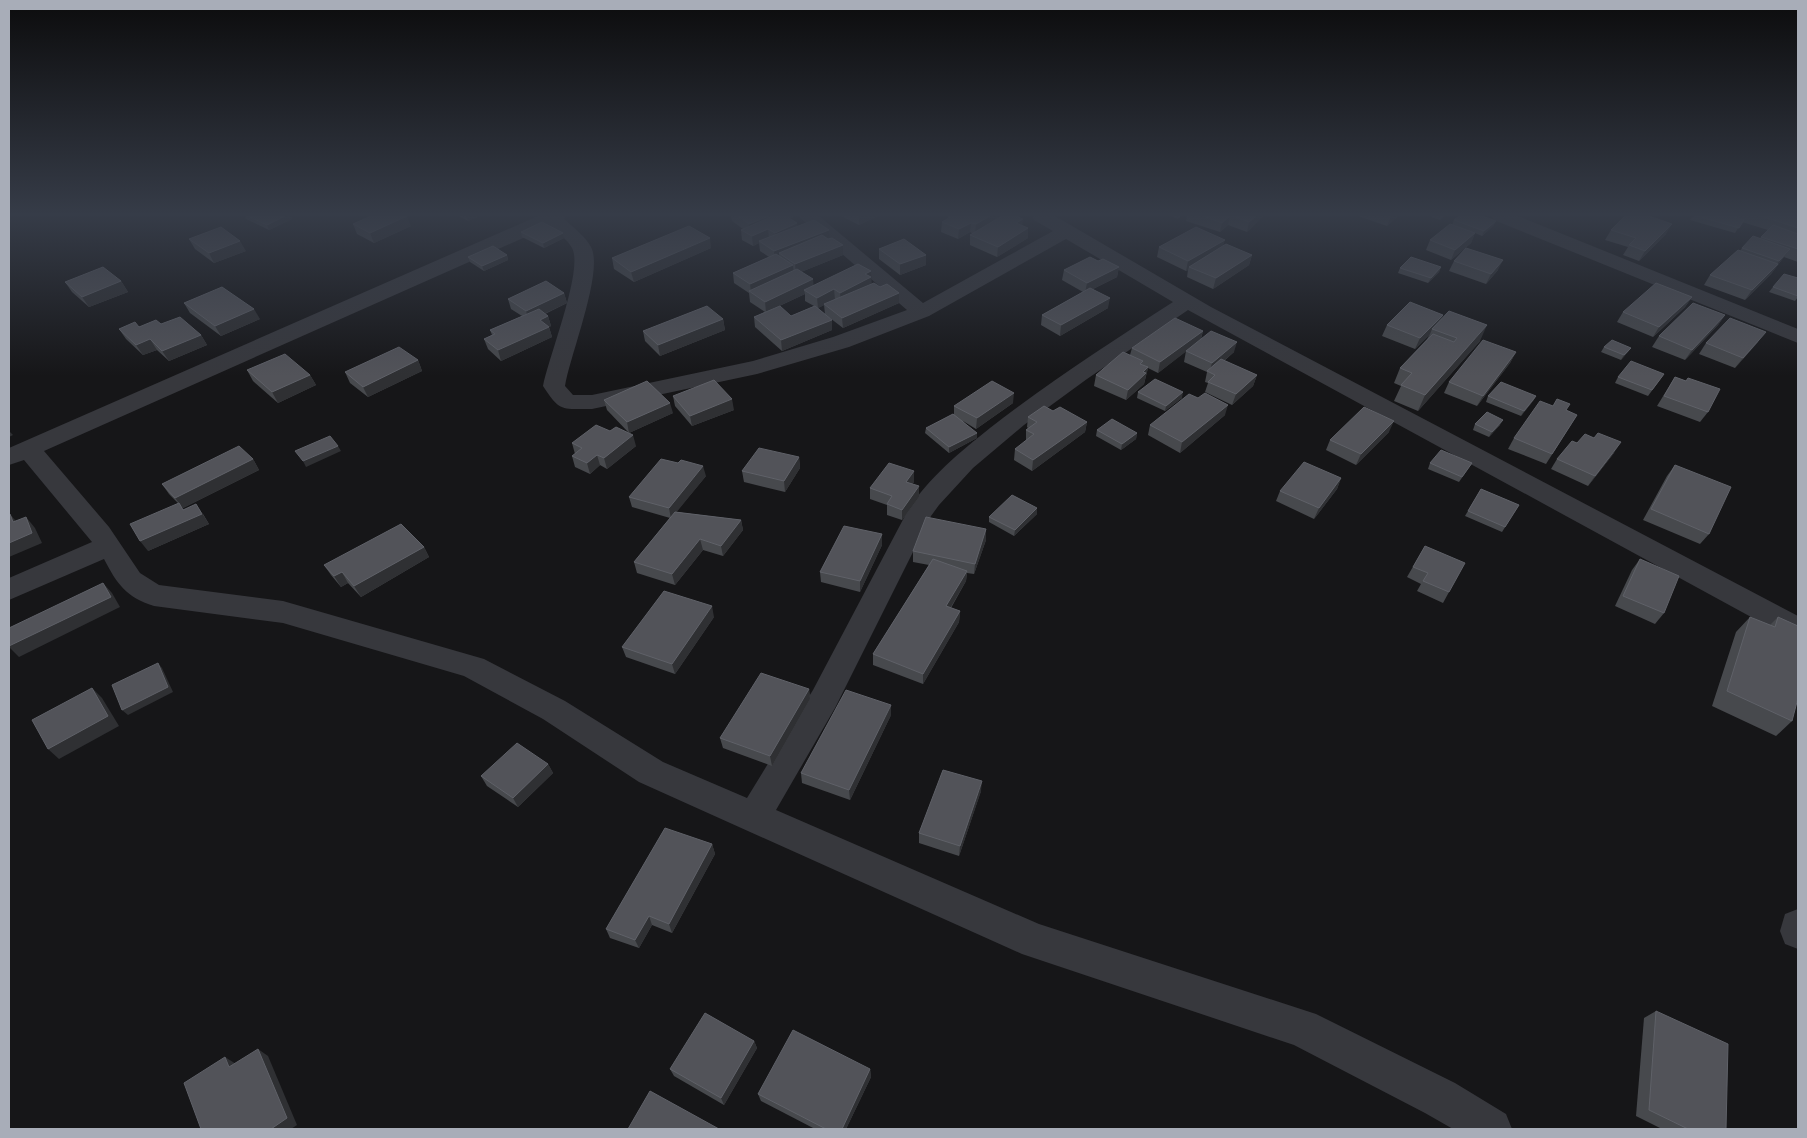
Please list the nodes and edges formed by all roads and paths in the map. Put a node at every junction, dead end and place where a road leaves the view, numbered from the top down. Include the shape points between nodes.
1 (434, 269) edge
2 (582, 269) edge
3 (871, 269) edge
4 (998, 269) edge
5 (1132, 269) edge
6 (1632, 269) edge
7 (1188, 301) junction
8 (922, 312) junction
9 (1798, 337) edge
10 (19, 453) edge
11 (109, 546) junction
12 (9, 590) edge
13 (1798, 629) edge
14 (754, 817) junction
15 (1798, 927) edge
16 (1798, 931) edge
17 (1491, 1129) edge

1 - 10 street
2 - 8 street via 574,314 554,380 556,391 566,402 592,402 757,367 842,342
3 - 8 street
4 - 8 street
5 - 7 street
6 - 9 street
7 - 13 street
7 - 14 street via 1056,388 985,443 936,490 920,512 824,699
10 - 11 street
11 - 12 street
11 - 14 street via 126,577 137,588 154,595 283,612 473,667 554,710 651,772
14 - 17 street via 1035,941 1302,1028 1440,1098
15 - 16 street

